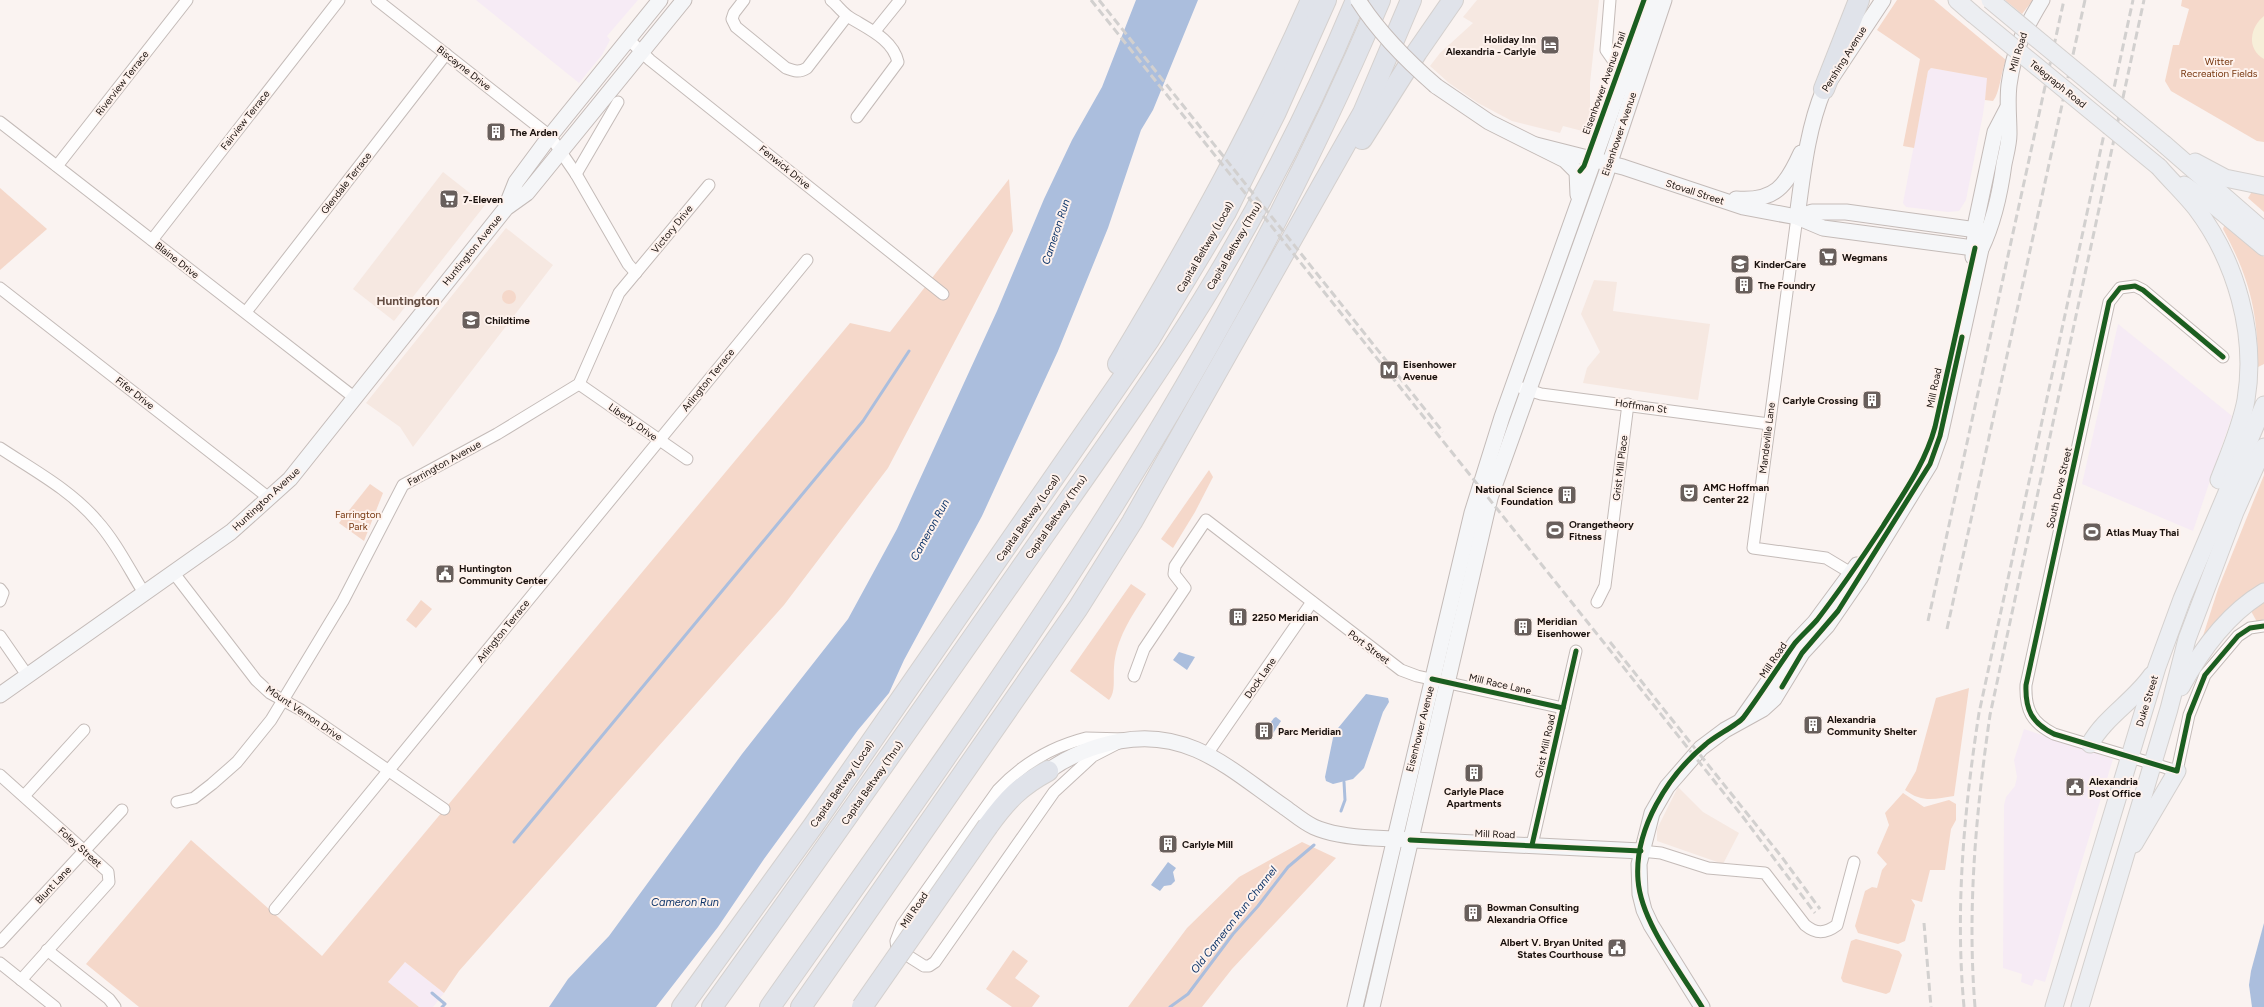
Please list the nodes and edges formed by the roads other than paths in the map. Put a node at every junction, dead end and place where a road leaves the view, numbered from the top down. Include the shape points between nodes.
1 (187, 0) edge
2 (339, 0) edge
3 (378, 0) edge
4 (660, 0) edge
5 (684, 0) edge
6 (744, 0) edge
7 (831, 0) edge
8 (900, 0) edge
9 (1311, 0) edge
10 (1326, 0) edge
11 (1357, 0) edge
12 (1380, 0) edge
13 (1411, 0) edge
14 (1453, 0) edge
15 (1610, 0) edge
16 (1651, 0) edge
17 (1664, 0) edge
18 (1858, 0) edge
19 (1883, 0) edge
20 (1957, 0) edge
21 (1990, 0) edge
22 (2042, 0) edge
23 (847, 16) junction
24 (875, 32) junction
25 (628, 39) junction
26 (641, 51) junction
27 (446, 54) junction
28 (1627, 65) junction
29 (1824, 89) junction
30 (618, 102) dead end
31 (857, 117) dead end
32 (0, 122) edge
33 (550, 136) junction
34 (1808, 138) junction
35 (2164, 144) junction
36 (1536, 145) junction
37 (560, 151) junction
38 (1594, 159) junction
39 (1609, 163) junction
40 (57, 166) junction
41 (2160, 167) junction
42 (576, 174) junction
43 (1324, 182) junction
44 (708, 185) dead end
45 (2264, 186) edge
46 (1709, 196) junction
47 (506, 208) junction
48 (1797, 217) junction
49 (1574, 218) junction
50 (1982, 231) junction
51 (2264, 231) edge
52 (152, 240) junction
53 (2264, 247) edge
54 (1978, 249) junction
55 (806, 260) dead end
56 (636, 273) junction
57 (0, 288) edge
58 (943, 294) dead end
59 (246, 312) junction
60 (2223, 357) dead end
61 (580, 384) junction
62 (1514, 386) junction
63 (1529, 390) junction
64 (355, 398) junction
65 (1628, 404) junction
66 (2264, 405) edge
67 (1769, 424) junction
68 (659, 440) junction
69 (2264, 447) edge
70 (0, 448) edge
71 (687, 459) dead end
72 (270, 498) junction
73 (1038, 503) junction
74 (174, 572) junction
75 (1856, 575) junction
76 (0, 589) edge
77 (2264, 592) edge
78 (144, 593) junction
79 (2182, 599) junction
80 (0, 601) edge
81 (1312, 602) junction
82 (1596, 602) dead end
83 (2264, 626) edge
84 (0, 636) edge
85 (1576, 651) dead end
86 (2158, 667) junction
87 (26, 675) junction
88 (1134, 676) dead end
89 (1432, 679) junction
90 (1448, 682) junction
91 (0, 695) edge
92 (284, 700) junction
93 (1562, 708) junction
94 (2169, 709) junction
95 (84, 730) dead end
96 (1126, 739) junction
97 (2090, 744) junction
98 (1207, 754) junction
99 (2130, 756) junction
100 (2152, 763) junction
101 (388, 771) junction
102 (1048, 771) joint
103 (2177, 771) junction
104 (0, 774) edge
105 (24, 796) junction
106 (177, 802) dead end
107 (444, 809) dead end
108 (122, 810) dead end
109 (994, 829) junction
110 (1394, 839) junction
111 (1410, 840) junction
112 (1532, 845) junction
113 (85, 851) junction
114 (1641, 851) junction
115 (1854, 862) dead end
116 (2120, 871) junction
117 (276, 909) dead end
118 (0, 942) edge
119 (47, 950) junction
120 (0, 963) edge
121 (21, 980) junction
122 (55, 1007) edge
123 (115, 1007) edge
124 (682, 1007) edge
125 (712, 1007) edge
126 (770, 1007) edge
127 (801, 1007) edge
128 (862, 1007) edge
129 (877, 1007) edge
130 (1355, 1007) edge
131 (1372, 1007) edge
132 (1702, 1007) edge
133 (2054, 1007) edge
134 (2080, 1007) edge

1 - 40 street, Riverview Terrace
2 - 52 street, Fairview Terrace
3 - 27 street, Biscayne Drive
4 - 25 main road, Huntington Avenue
5 - 26 main road, Huntington Avenue
6 - 23 street via 732,19 736,27 786,68 794,71 801,72 807,68
7 - 23 street
8 - 24 street
9 - 73 highway via 1268,97 1218,191
10 - 73 highway, Capital Beltway (Local) via 1276,112 1226,212 1149,340
11 - 36 main road, bridge via 1403,56 1436,86 1470,111
11 - 125 highway, Capital Beltway (Thru) via 1291,143 1198,307 1147,386 933,695
12 - 126 highway via 1298,180 1148,448 998,681
13 - 43 highway via 1363,113
14 - 43 highway via 1349,159
15 - 28 street via 1606,50 1613,60
16 - 28 main road, Eisenhower Avenue
17 - 39 main road, Eisenhower Avenue
18 - 29 highway
19 - 29 main road, Pershing Avenue
20 - 41 main road, Telegraph Road, bridge
21 - 35 main road, bridge
22 - 50 main road, Mill Road via 2022,35 2009,85 2009,135 1997,208
23 - 24 street
24 - 31 street via 896,51 898,62
25 - 26 street, Fenwick Drive
25 - 33 main road, Huntington Avenue
26 - 37 main road, Huntington Avenue
26 - 58 street, Fenwick Drive
27 - 33 street, Biscayne Drive
27 - 59 street, Glendale Terrace
28 - 38 main road, Eisenhower Avenue
29 - 34 main road, Pershing Avenue
30 - 42 street
32 - 40 street, Blaine Drive
33 - 37 street
33 - 47 main road, Huntington Avenue via 516,182
34 - 46 main road via 1788,179 1772,193 1752,200
34 - 48 main road, Pershing Avenue
35 - 45 main road via 2225,178
35 - 51 main road
36 - 38 main road, Stovall Street
36 - 49 main road via 1566,160 1576,172 1579,189
37 - 42 street
37 - 47 main road, Huntington Avenue via 527,193
38 - 39 main road, Stovall Street
38 - 49 main road, Eisenhower Avenue
39 - 46 main road, Stovall Street
39 - 63 main road, Eisenhower Avenue
40 - 52 street, Blaine Drive
41 - 53 main road via 2216,207
41 - 79 main road via 2195,207 2227,262 2247,329 2250,357 2248,387 2241,421 2214,495
42 - 56 street via 628,264
43 - 127 highway via 1132,522 1078,608
44 - 56 street, Victory Drive
46 - 48 main road, Stovall Street via 1756,210
47 - 64 main road, Huntington Avenue
48 - 50 main road, Stovall Street via 1812,212 1846,212
48 - 54 main road, Stovall Street via 1823,228
48 - 67 street, Mandeville Lane
49 - 62 main road, Eisenhower Avenue
50 - 54 main road, Mill Road
52 - 59 street, Blaine Drive
54 - 75 main road, Mill Road via 1936,449 1927,470
55 - 68 street, Arlington Terrace
56 - 61 street via 620,293
57 - 72 street, Fifer Drive
59 - 64 street, Blaine Drive
60 - 97 street, South Dove Street via 2135,286 2120,288 2109,302 2026,685 2028,707 2036,723 2054,734
61 - 68 street, Liberty Drive
61 - 92 street, Farrington Avenue via 403,486 343,601
62 - 63 street, Hoffman St
62 - 89 main road, Eisenhower Avenue via 1472,513
63 - 65 street, Hoffman St via 1542,394
63 - 90 main road, Eisenhower Avenue via 1490,498
64 - 72 main road, Huntington Avenue via 299,468
65 - 67 street, Hoffman St
65 - 82 street, Grist Mill Place via 1605,586
66 - 79 main road, Duke Street
67 - 75 street, Mandeville Lane via 1753,548 1826,558
68 - 71 street, Liberty Drive
68 - 101 street, Arlington Terrace
69 - 94 main road via 2187,639
70 - 78 street via 60,488 89,512 112,541
72 - 74 main road, Huntington Avenue via 231,532
73 - 124 highway, Capital Beltway (Local) via 813,826
74 - 78 main road, Huntington Avenue
74 - 92 street, Mount Vernon Drive via 256,680 270,693
75 - 114 main road, Mill Road via 1796,642 1742,720 1701,748 1667,787 1652,813
76 - 80 street via 3,593
77 - 94 main road via 2238,611 2219,630 2187,676
78 - 87 main road, Huntington Avenue
79 - 86 main road, Duke Street
81 - 88 street, Port Street via 1206,520 1175,566 1174,574 1185,588 1144,649
81 - 89 street, Port Street via 1401,670
81 - 98 street, Dock Lane
83 - 103 street via 2250,628 2238,636 2205,675 2189,715
84 - 87 street
85 - 93 street, Grist Mill Road
86 - 97 main road via 2141,689 2099,730
86 - 99 main road, Duke Street
87 - 91 main road, Huntington Avenue
89 - 90 street, Mill Race Lane
89 - 110 main road, Eisenhower Avenue
90 - 93 street, Mill Race Lane
90 - 111 main road, Eisenhower Avenue
92 - 101 street, Mount Vernon Drive
92 - 106 street, Farrington Avenue via 237,762 198,796 189,801
93 - 112 street, Grist Mill Road
94 - 100 main road
95 - 105 street
96 - 96 street, Mill Road via 1094,738 1068,742 1040,755 1014,774 998,790 902,925 896,941 897,949 924,966 934,962 1054,792 1093,756
96 - 98 main road, Mill Road via 1176,741
96 - 102 main road, Mill Road via 1082,752
97 - 99 street, South Dove Street
98 - 110 main road, Mill Road via 1313,826 1344,835
99 - 100 street, South Dove Street
99 - 133 main road, Duke Street
100 - 103 street, South Dove Street
100 - 116 main road
101 - 107 street, Mount Vernon Drive
101 - 117 street, Arlington Terrace
102 - 109 highway via 1028,781 1016,792
103 - 116 main road
104 - 105 street, Foley Street
105 - 113 street, Foley Street
108 - 113 street, Blunt Lane
109 - 128 highway, bridge
109 - 129 highway
110 - 111 main road, Mill Road
110 - 130 main road, Eisenhower Avenue
111 - 112 main road, Mill Road
111 - 131 main road, Eisenhower Avenue
112 - 114 main road, Mill Road
113 - 118 street, Blunt Lane
113 - 119 street, Foley Street via 108,872 109,882
114 - 115 street via 1661,853 1708,868 1765,873 1805,925 1821,933 1837,925
114 - 132 main road via 1638,880 1644,910
116 - 134 main road
119 - 121 street, Foley Street
119 - 123 street via 109,999
120 - 121 street
121 - 122 street

